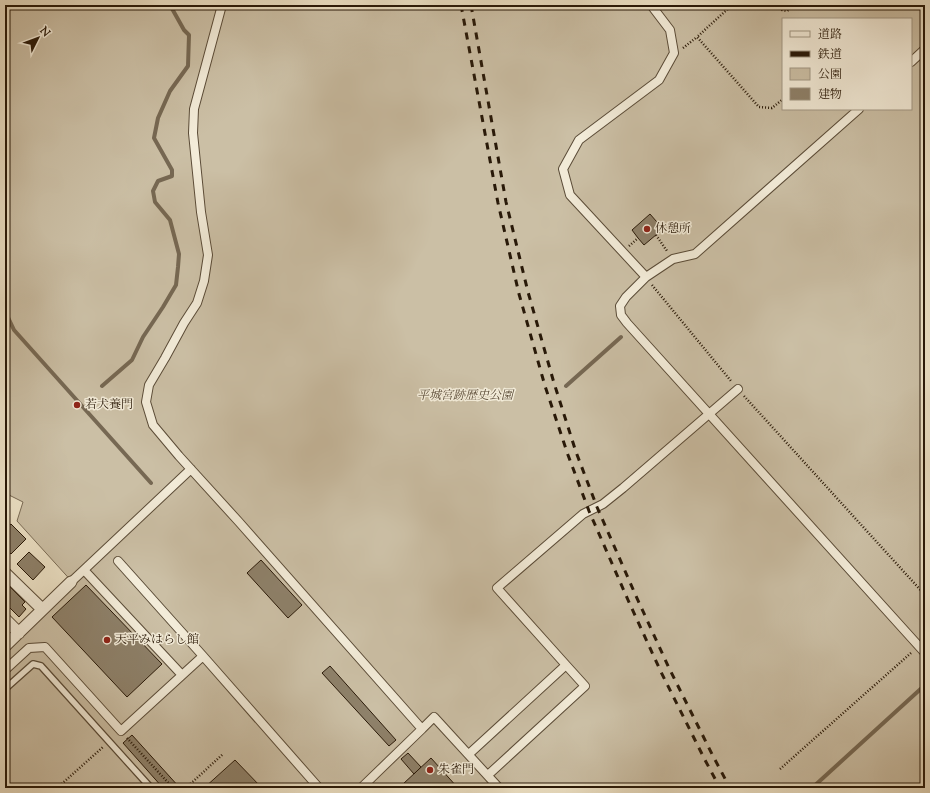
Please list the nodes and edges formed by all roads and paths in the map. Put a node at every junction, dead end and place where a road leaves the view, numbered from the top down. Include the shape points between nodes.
1 (222, 5) edge
2 (651, 5) edge
3 (732, 5) edge
4 (778, 5) edge
5 (794, 5) edge
6 (697, 37) junction
7 (925, 49) edge
8 (674, 51) junction
9 (912, 61) edge
10 (782, 100) edge
11 (858, 110) edge
12 (656, 235) dead end
13 (673, 259) junction
14 (646, 277) junction
15 (738, 389) junction
16 (710, 414) junction
17 (191, 469) junction
18 (118, 562) dead end
19 (84, 570) junction
20 (5, 573) edge
21 (71, 582) joint
22 (925, 595) edge
23 (42, 609) junction
24 (5, 619) edge
25 (19, 633) junction
26 (5, 646) edge
27 (919, 646) junction
28 (925, 653) edge
29 (203, 656) junction
30 (566, 665) junction
31 (5, 670) edge
32 (182, 675) junction
33 (5, 689) edge
34 (422, 729) junction
35 (121, 731) junction
36 (104, 747) dead end
37 (223, 754) dead end
38 (469, 754) junction
39 (780, 769) dead end
40 (488, 775) junction
41 (5, 784) edge
42 (8, 788) edge
43 (57, 788) edge
44 (151, 788) edge
45 (173, 788) edge
46 (186, 788) edge
47 (319, 788) edge
48 (361, 788) edge
49 (499, 788) edge

1 - 17 street via 194,109 193,133 208,255 204,281 197,303 149,385 146,402 153,425
2 - 8 street via 670,30
3 - 6 path
4 - 5 path via 787,11
6 - 8 path via 681,50
6 - 10 path via 759,107 772,108
7 - 9 street
8 - 14 street via 659,80 579,140 563,169 570,195
11 - 13 street via 695,254
12 - 13 path
13 - 14 street
14 - 15 path
14 - 16 street via 620,306 621,315 626,324
15 - 16 street
15 - 22 path
16 - 27 street
16 - 30 street via 603,504 583,514 497,588
17 - 19 street
17 - 34 street
18 - 29 street
19 - 21 street
19 - 32 street
20 - 23 street
21 - 23 street
23 - 25 street
24 - 25 street
25 - 26 street
27 - 28 street
27 - 39 path
29 - 32 street
29 - 47 street
30 - 38 street
30 - 40 street via 585,686
31 - 35 street via 29,648 46,647
32 - 35 street
33 - 44 lane via 33,664 41,666
34 - 38 street via 434,718
34 - 48 street
35 - 45 path
36 - 43 path
37 - 46 path
38 - 40 street
40 - 49 street
41 - 42 lane

